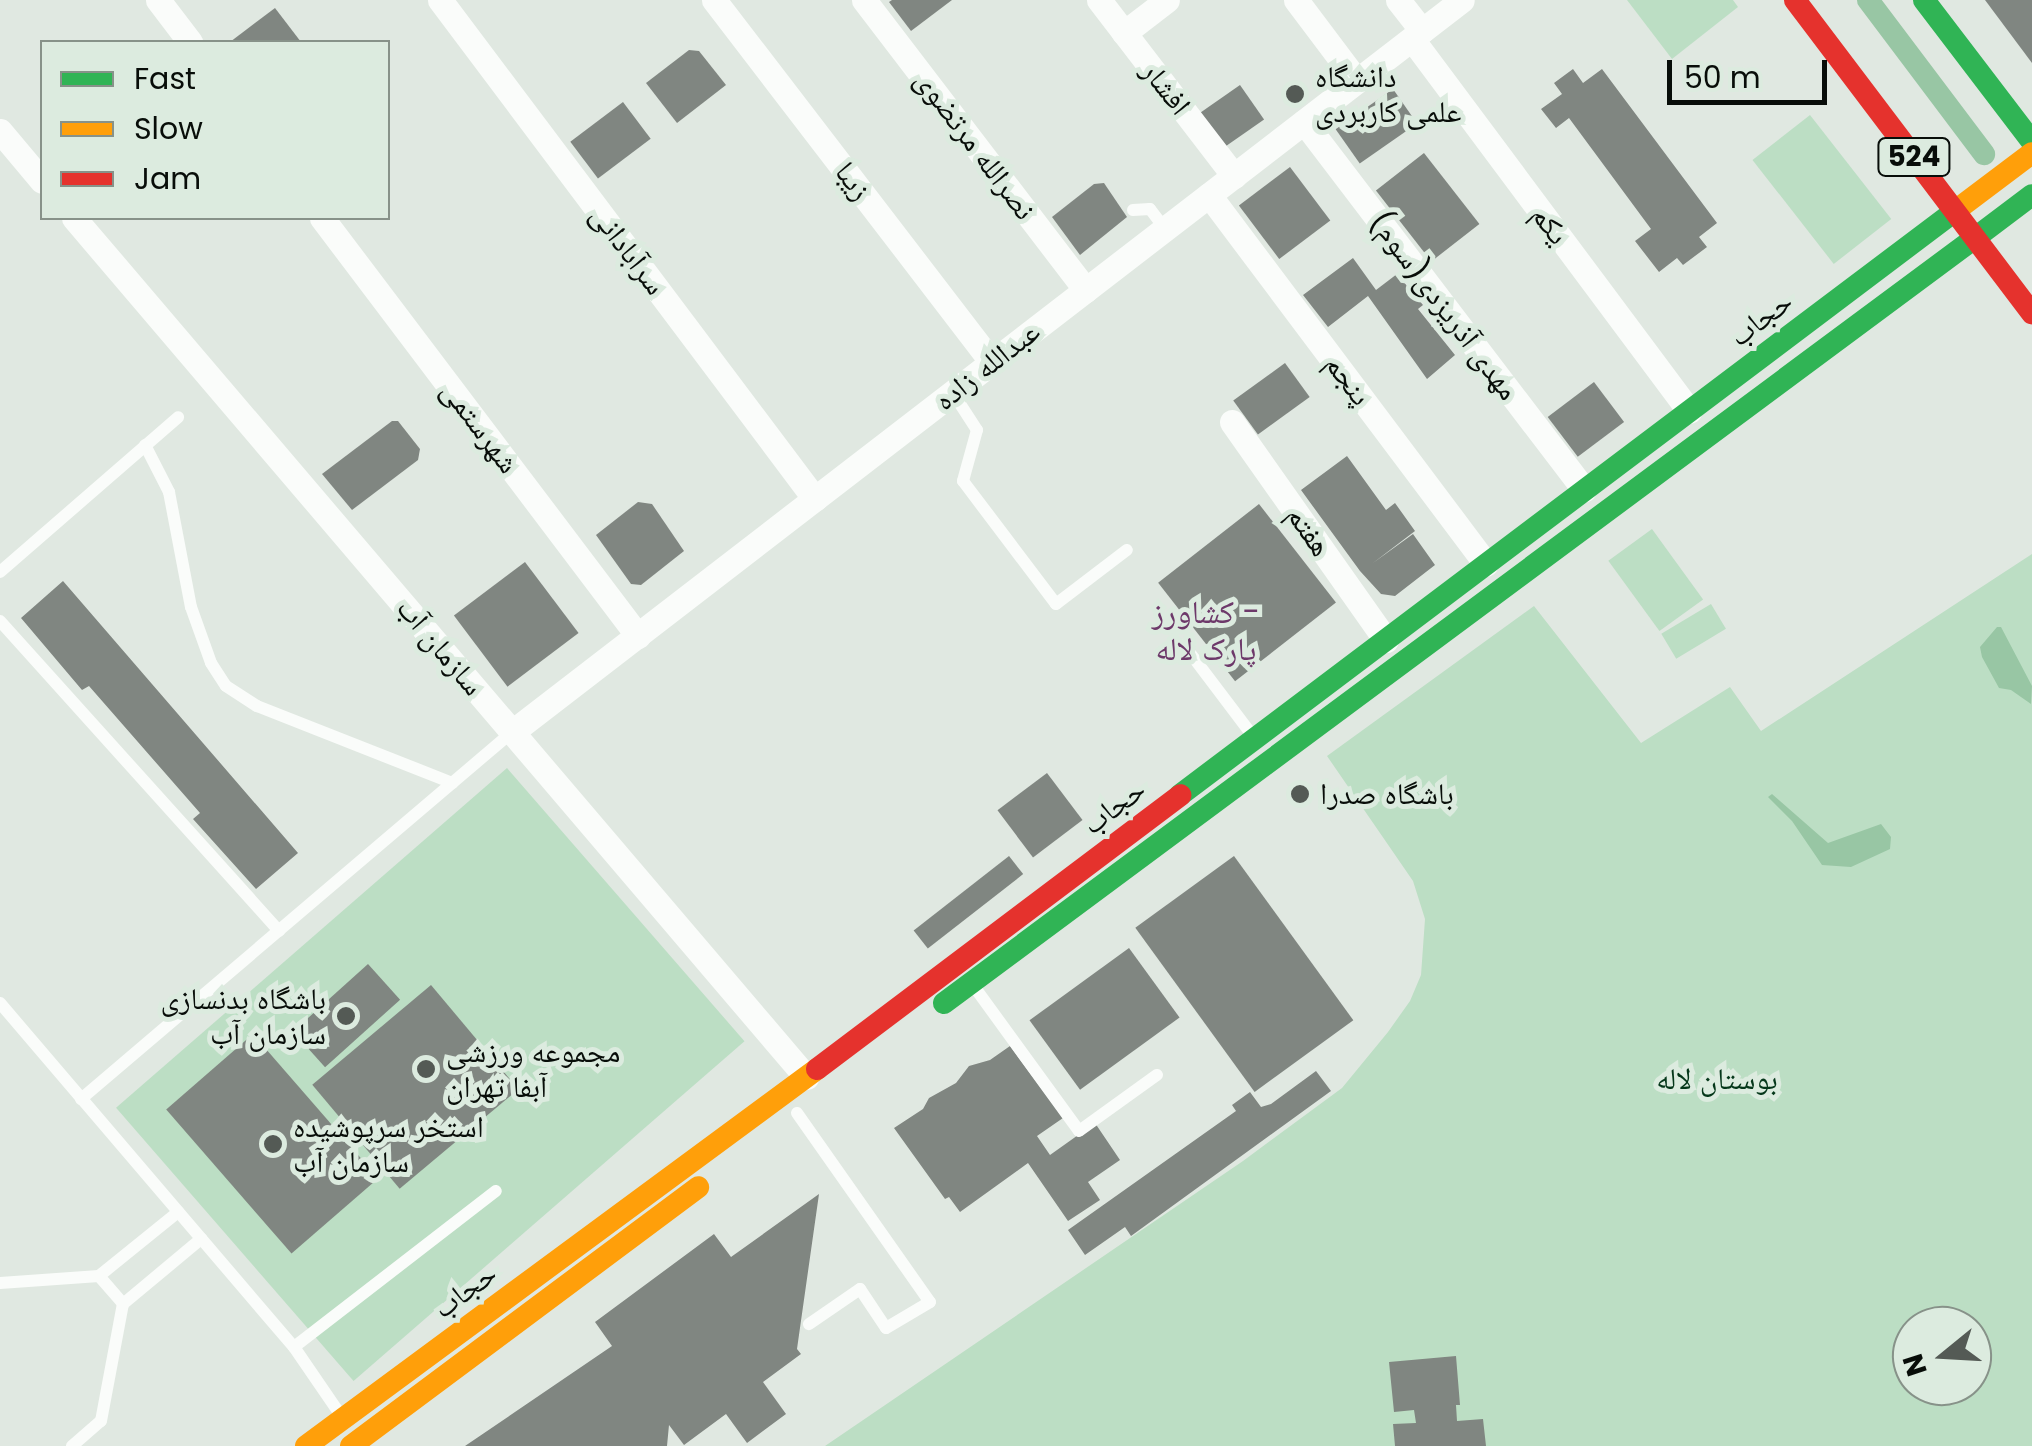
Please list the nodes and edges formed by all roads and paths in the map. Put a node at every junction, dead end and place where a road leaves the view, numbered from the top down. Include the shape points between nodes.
1 (158, 0) edge
2 (440, 0) edge
3 (714, 0) edge
4 (864, 0) edge
5 (1099, 0) edge
6 (1166, 0) edge
7 (1296, 0) edge
8 (1398, 0) edge
9 (1462, 0) edge
10 (1795, 0) edge
11 (1924, 0) edge
12 (1124, 33) junction
13 (1417, 35) junction
14 (188, 40) edge
15 (1357, 80) junction
16 (1304, 122) junction
17 (0, 131) edge
18 (2032, 142) edge
19 (2032, 153) edge
20 (1234, 176) junction
21 (40, 179) edge
22 (1209, 195) junction
23 (2032, 195) edge
24 (1133, 210) dead end
25 (1955, 211) junction
26 (76, 220) edge
27 (324, 220) edge
28 (1165, 229) junction
29 (1975, 238) junction
30 (1086, 290) junction
31 (1842, 296) junction
32 (2032, 314) edge
33 (1861, 322) junction
34 (992, 362) junction
35 (953, 393) junction
36 (1689, 412) junction
37 (178, 416) dead end
38 (1232, 422) dead end
39 (1708, 436) junction
40 (145, 445) junction
41 (1584, 490) junction
42 (815, 499) junction
43 (1602, 514) junction
44 (1127, 550) dead end
45 (1486, 564) junction
46 (0, 572) edge
47 (0, 621) edge
48 (638, 636) junction
49 (1386, 640) junction
50 (1184, 645) dead end
51 (1334, 679) junction
52 (1351, 701) junction
53 (512, 732) junction
54 (1254, 739) junction
55 (452, 783) junction
56 (279, 931) junction
57 (972, 983) junction
58 (0, 1003) edge
59 (1157, 1075) dead end
60 (813, 1086) junction
61 (81, 1099) junction
62 (797, 1112) junction
63 (496, 1191) dead end
64 (178, 1212) junction
65 (202, 1239) junction
66 (98, 1276) junction
67 (0, 1284) edge
68 (124, 1304) junction
69 (809, 1324) dead end
70 (294, 1347) junction
71 (343, 1418) junction
72 (355, 1443) edge
73 (72, 1446) edge
74 (306, 1446) edge

1 - 14 street
2 - 42 street, سرآبادانی
3 - 34 street, زیبا
4 - 30 street, نصرالله مرتضوی
5 - 12 street, افشار
6 - 12 street
7 - 15 street
8 - 13 street, یکم
9 - 13 street, عبدالله زاده
10 - 25 main road, 524
11 - 18 main road
12 - 20 street, افشار
13 - 15 street, عبدالله زاده
13 - 36 street, یکم
15 - 16 street, عبدالله زاده
16 - 20 street, عبدالله زاده
16 - 41 street, مهدی آذریزدی(سوم)
17 - 21 street
19 - 25 main road, حجاب
20 - 22 street, عبدالله زاده
22 - 28 street, عبدالله زاده
22 - 45 street, پنجم
23 - 29 main road, حجاب
24 - 28 lane via 1150,209
25 - 29 main road, 524
25 - 31 main road, حجاب
26 - 53 street, سازمان آب
27 - 48 street, شهرستمی
28 - 30 street, عبدالله زاده
29 - 32 main road, 524
29 - 33 main road, حجاب
30 - 34 street, عبدالله زاده
31 - 33 main road
31 - 36 main road, حجاب
33 - 39 main road, حجاب
34 - 35 street, عبدالله زاده
35 - 42 street, عبدالله زاده
35 - 44 lane via 978,430 963,481 1056,604
36 - 39 main road
36 - 41 main road, حجاب
37 - 40 lane
38 - 49 street, هفتم
39 - 43 main road, حجاب
40 - 46 lane
40 - 55 lane via 169,492 191,607 226,686 257,706
41 - 43 main road
41 - 45 main road, حجاب
42 - 48 street, عبدالله زاده
43 - 52 main road, حجاب
45 - 49 main road, حجاب
47 - 56 lane
48 - 53 street, عبدالله زاده
49 - 51 main road, حجاب
50 - 54 lane
51 - 52 main road
51 - 54 main road, حجاب
52 - 57 main road, حجاب
53 - 55 lane
53 - 60 street, سازمان آب
54 - 60 main road, حجاب
55 - 56 lane
56 - 61 lane
57 - 59 lane via 1079,1131
57 - 60 main road, حجاب
58 - 61 lane
60 - 62 main road, حجاب
60 - 71 main road, حجاب
61 - 64 lane
62 - 69 lane via 930,1302 886,1328 860,1289
62 - 72 main road, حجاب
63 - 70 lane
64 - 65 lane
64 - 66 lane
65 - 68 lane
65 - 70 lane
66 - 67 lane
66 - 68 lane
68 - 73 lane via 101,1421
70 - 71 lane
71 - 72 lane
71 - 74 main road, حجاب

